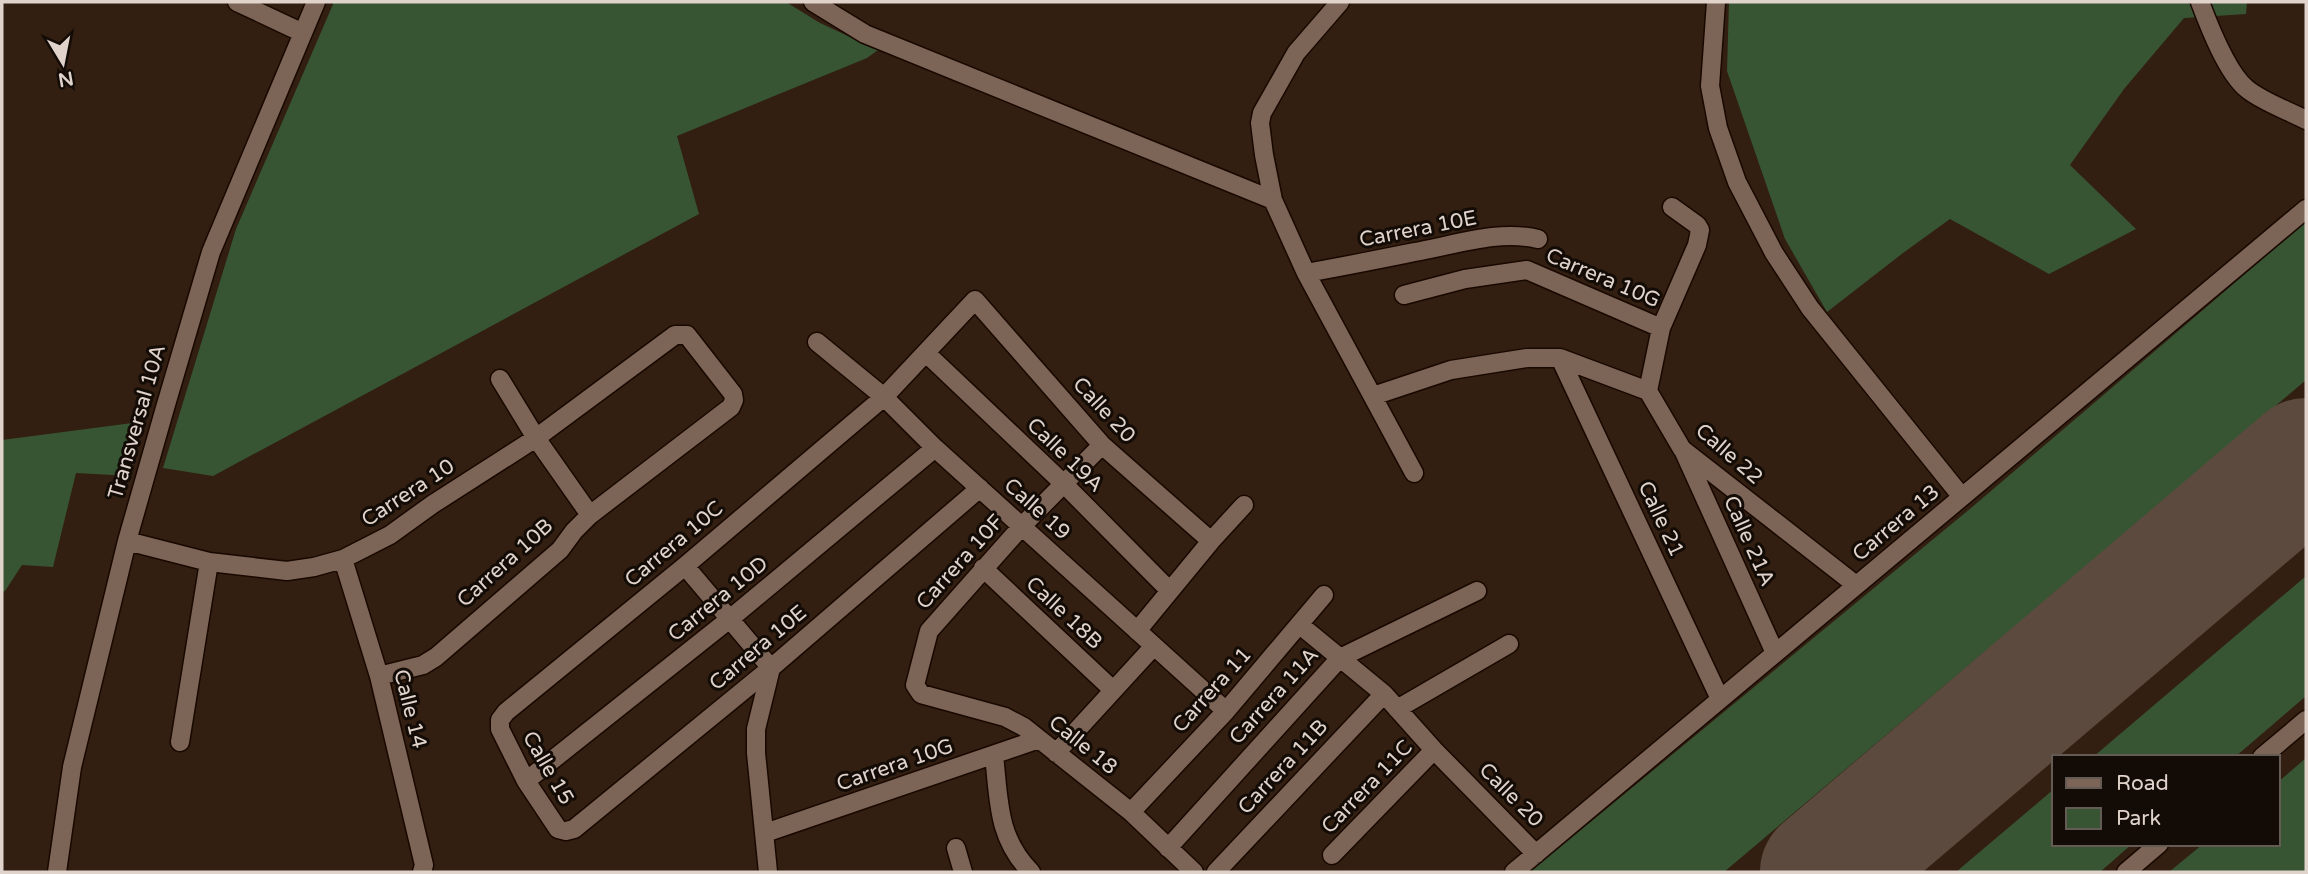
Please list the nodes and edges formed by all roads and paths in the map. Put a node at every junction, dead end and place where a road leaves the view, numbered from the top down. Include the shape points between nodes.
1 (237, 2) edge
2 (316, 2) edge
3 (813, 2) edge
4 (1339, 2) edge
5 (1716, 2) edge
6 (2200, 2) edge
7 (303, 33) junction
8 (2306, 120) edge
9 (1273, 200) junction
10 (1672, 207) dead end
11 (2306, 209) edge
12 (1538, 239) dead end
13 (1307, 273) junction
14 (1404, 295) dead end
15 (975, 300) joint
16 (1661, 328) junction
17 (676, 335) joint
18 (817, 342) dead end
19 (926, 354) junction
20 (1560, 358) junction
21 (500, 379) dead end
22 (1648, 391) junction
23 (1373, 396) junction
24 (884, 397) junction
25 (536, 438) junction
26 (1102, 444) junction
27 (935, 448) junction
28 (1682, 449) junction
29 (1414, 473) dead end
30 (1064, 484) junction
31 (980, 488) junction
32 (1962, 498) junction
33 (1244, 505) dead end
34 (590, 515) junction
35 (1022, 526) junction
36 (127, 541) junction
37 (1211, 541) junction
38 (343, 559) junction
39 (209, 562) junction
40 (685, 566) junction
41 (984, 568) junction
42 (1857, 584) junction
43 (1170, 591) junction
44 (1477, 591) dead end
45 (1324, 595) dead end
46 (731, 618) junction
47 (1300, 625) junction
48 (1138, 631) junction
49 (1508, 644) dead end
50 (1154, 646) junction
51 (1775, 653) junction
52 (1340, 658) junction
53 (771, 668) junction
54 (379, 676) junction
55 (1113, 690) junction
56 (921, 694) joint
57 (1384, 694) junction
58 (1720, 699) junction
59 (1397, 709) junction
60 (1226, 711) junction
61 (2306, 720) edge
62 (500, 729) joint
63 (1039, 739) junction
64 (180, 742) dead end
65 (1434, 750) junction
66 (1056, 753) junction
67 (995, 755) junction
68 (2264, 755) edge
69 (526, 781) junction
70 (1131, 813) junction
71 (558, 829) joint
72 (765, 833) junction
73 (2157, 846) edge
74 (956, 848) dead end
75 (1168, 848) junction
76 (1536, 854) junction
77 (1332, 855) dead end
78 (57, 872) edge
79 (422, 872) edge
80 (768, 872) edge
81 (963, 872) edge
82 (1031, 872) edge
83 (1194, 872) edge
84 (1216, 872) edge
85 (1514, 872) edge
86 (2126, 872) edge

1 - 7 street
2 - 7 street, Transversal 10A
3 - 9 street via 866,34
4 - 9 street via 1296,53 1262,113
5 - 32 street via 1710,86 1718,128 1737,182 1774,253 1810,308
6 - 8 street via 2240,83
7 - 36 street, Transversal 10A via 211,252
9 - 13 street
10 - 16 street via 1697,225 1699,235
11 - 32 street, Carrera 13
12 - 13 street, Carrera 10E via 1499,237
13 - 23 street
14 - 16 street, Carrera 10G via 1465,279 1527,270
15 - 19 street, Carrera 10C
15 - 26 street, Calle 20
16 - 22 street
17 - 25 street, Carrera 10
17 - 34 street, Carrera 10B via 687,335 733,394 731,407
18 - 24 street, Calle 19
19 - 24 street, Carrera 10C
19 - 30 street, Calle 19A
20 - 22 street
20 - 23 street via 1462,368
20 - 58 street, Calle 21
21 - 25 street
22 - 28 street, Calle 22
23 - 29 street
24 - 27 street, Calle 19
24 - 40 street, Carrera 10C
25 - 34 street
25 - 38 street, Carrera 10 via 390,535
26 - 30 street, Carrera 10F
26 - 37 street, Calle 20
27 - 31 street, Calle 19
27 - 46 street, Carrera 10D
28 - 42 street, Calle 22
28 - 51 street, Calle 21A
30 - 35 street, Carrera 10F
30 - 43 street, Calle 19A
31 - 35 street, Calle 19
31 - 53 street, Carrera 10E
32 - 42 street, Carrera 13
33 - 37 street
34 - 54 street, Carrera 10B via 560,550 436,657
35 - 41 street, Carrera 10F
35 - 48 street, Calle 19
36 - 39 street, Carrera 10
36 - 78 street, Transversal 10A via 72,767
37 - 43 street
38 - 39 street, Carrera 10 via 287,571
38 - 54 street, Calle 14
39 - 64 street
40 - 46 street
40 - 62 street, Carrera 10C via 506,712
41 - 55 street, Calle 18B
41 - 56 street, Carrera 10F via 929,631 915,685
42 - 51 street, Carrera 13
43 - 48 street
44 - 52 street, Carrera 11A
45 - 47 street, Carrera 11
46 - 53 street
46 - 69 street, Carrera 10D
47 - 52 street, Calle 20
47 - 60 street, Carrera 11
48 - 50 street, Calle 19
49 - 59 street
50 - 55 street
50 - 60 street, Calle 19
51 - 58 street, Carrera 13
52 - 57 street, Calle 20
52 - 75 street, Carrera 11A
53 - 71 street, Carrera 10E via 574,830
53 - 72 street via 756,729
54 - 79 street, Calle 14
55 - 66 street
56 - 63 street, Calle 18 via 1014,720
57 - 59 street, Calle 20
57 - 84 street, Carrera 11B
58 - 76 street, Carrera 13
59 - 65 street, Calle 20
60 - 70 street, Carrera 11
61 - 68 street
62 - 69 street, Calle 15
63 - 66 street, Calle 18
63 - 67 street, Carrera 10G
65 - 76 street, Calle 20
65 - 77 street, Carrera 11C
66 - 70 street, Calle 18
67 - 72 street, Carrera 10G
67 - 82 street via 1003,831
69 - 71 street, Calle 15
70 - 75 street, Calle 18
72 - 80 street
73 - 86 street
74 - 81 street
75 - 83 street, Calle 18
76 - 85 street, Carrera 13

